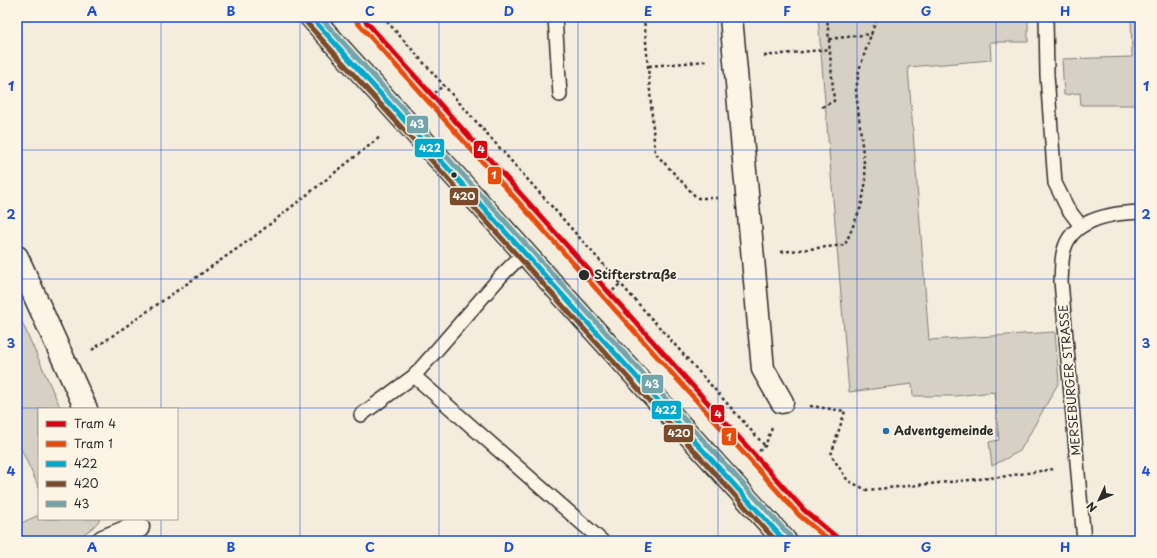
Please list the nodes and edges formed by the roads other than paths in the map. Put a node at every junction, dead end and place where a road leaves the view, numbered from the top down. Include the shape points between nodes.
1 (311, 17) edge
2 (555, 17) edge
3 (731, 17) edge
4 (1046, 17) edge
5 (560, 95) dead end
6 (1140, 212) edge
7 (1081, 226) junction
8 (524, 253) junction
9 (17, 257) edge
10 (414, 376) junction
11 (782, 402) road end
12 (86, 408) edge
13 (361, 415) dead end
14 (139, 529) edge
15 (103, 541) edge
16 (602, 541) edge
17 (785, 541) edge
18 (1084, 541) edge

1 - 8 street
2 - 5 lane
3 - 11 street via 763,369
4 - 7 lane via 1047,76 1055,183 1068,209
6 - 7 lane, MERSEBURGER STRASSE via 1098,218
7 - 18 lane, MERSEBURGER STRASSE via 1071,235 1064,250 1061,281
8 - 10 lane
8 - 17 street
9 - 12 street
10 - 13 lane
10 - 16 lane
14 - 15 street

